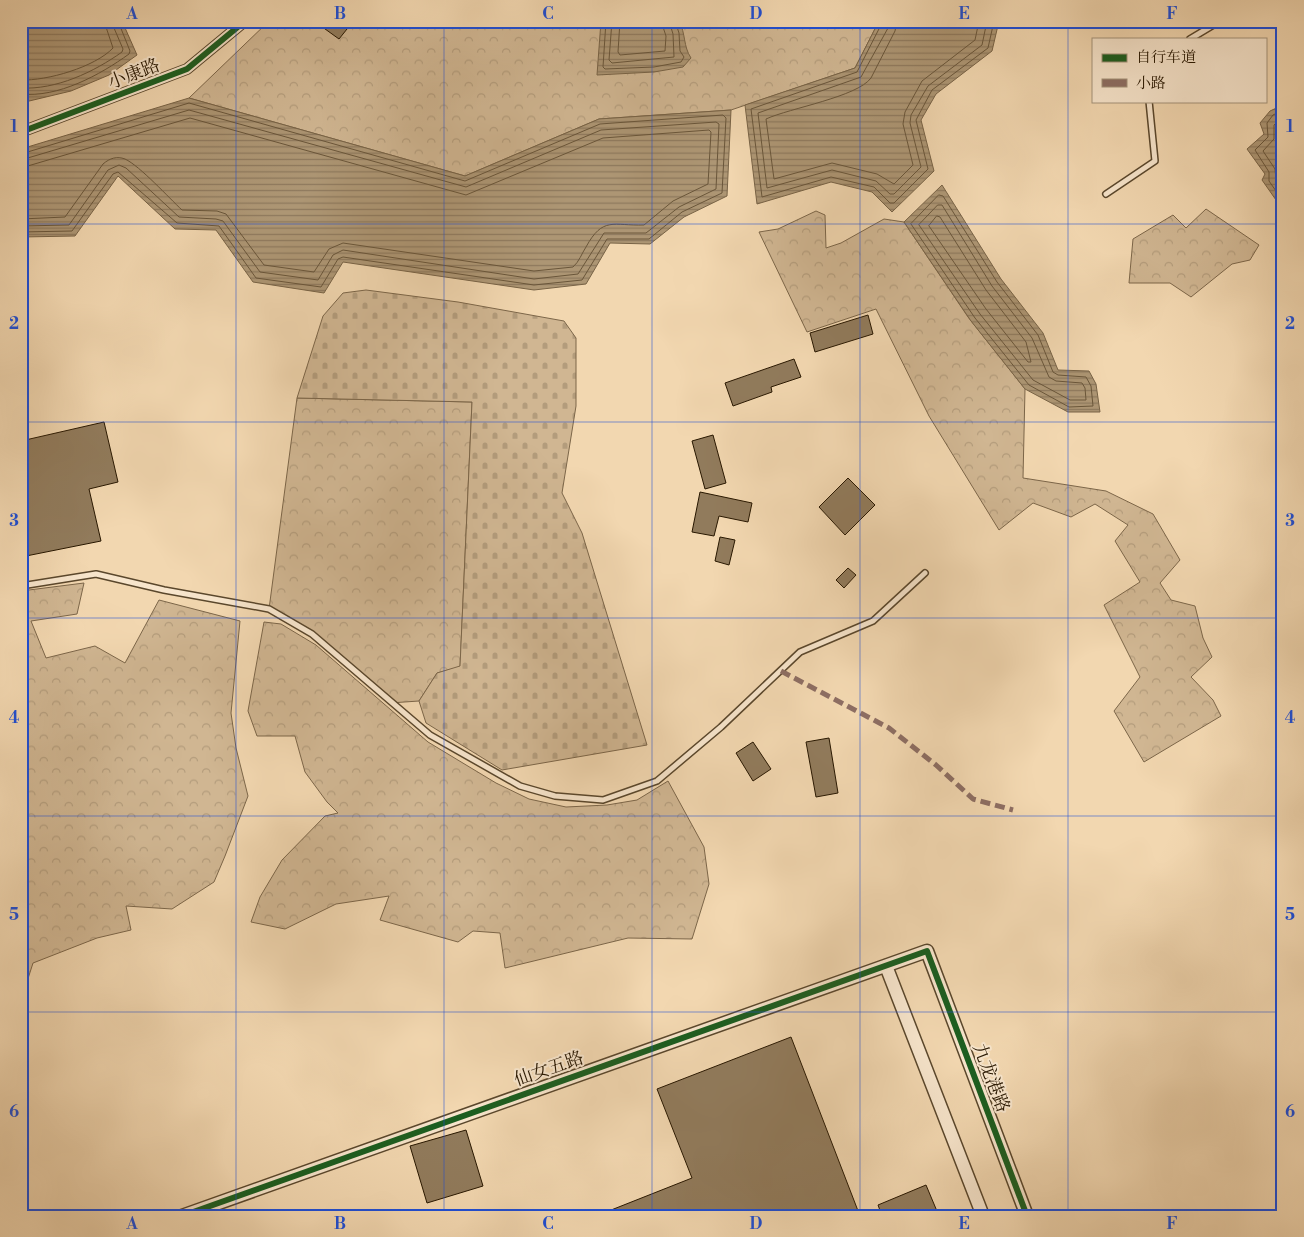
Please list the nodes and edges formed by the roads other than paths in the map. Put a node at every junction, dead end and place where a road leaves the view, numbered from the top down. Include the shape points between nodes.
1 (245, 21) edge
2 (1220, 21) edge
3 (1192, 38) edge
4 (1149, 102) edge
5 (21, 132) edge
6 (1106, 194) dead end
7 (926, 573) dead end
8 (21, 586) edge
9 (928, 954) joint
10 (887, 970) junction
11 (182, 1216) edge
12 (204, 1216) edge
13 (983, 1216) edge
14 (1027, 1216) edge

1 - 5 street, 小康路 via 187,70
2 - 3 lane
4 - 6 lane via 1155,161
7 - 8 lane via 873,621 800,652 658,781 604,800 555,796 520,786 430,735 312,634 270,609 96,574
9 - 10 street, 仙女五路
9 - 14 street, 九龙港路
10 - 11 street, 仙女五路
10 - 12 street, 仙女五路
10 - 13 street

